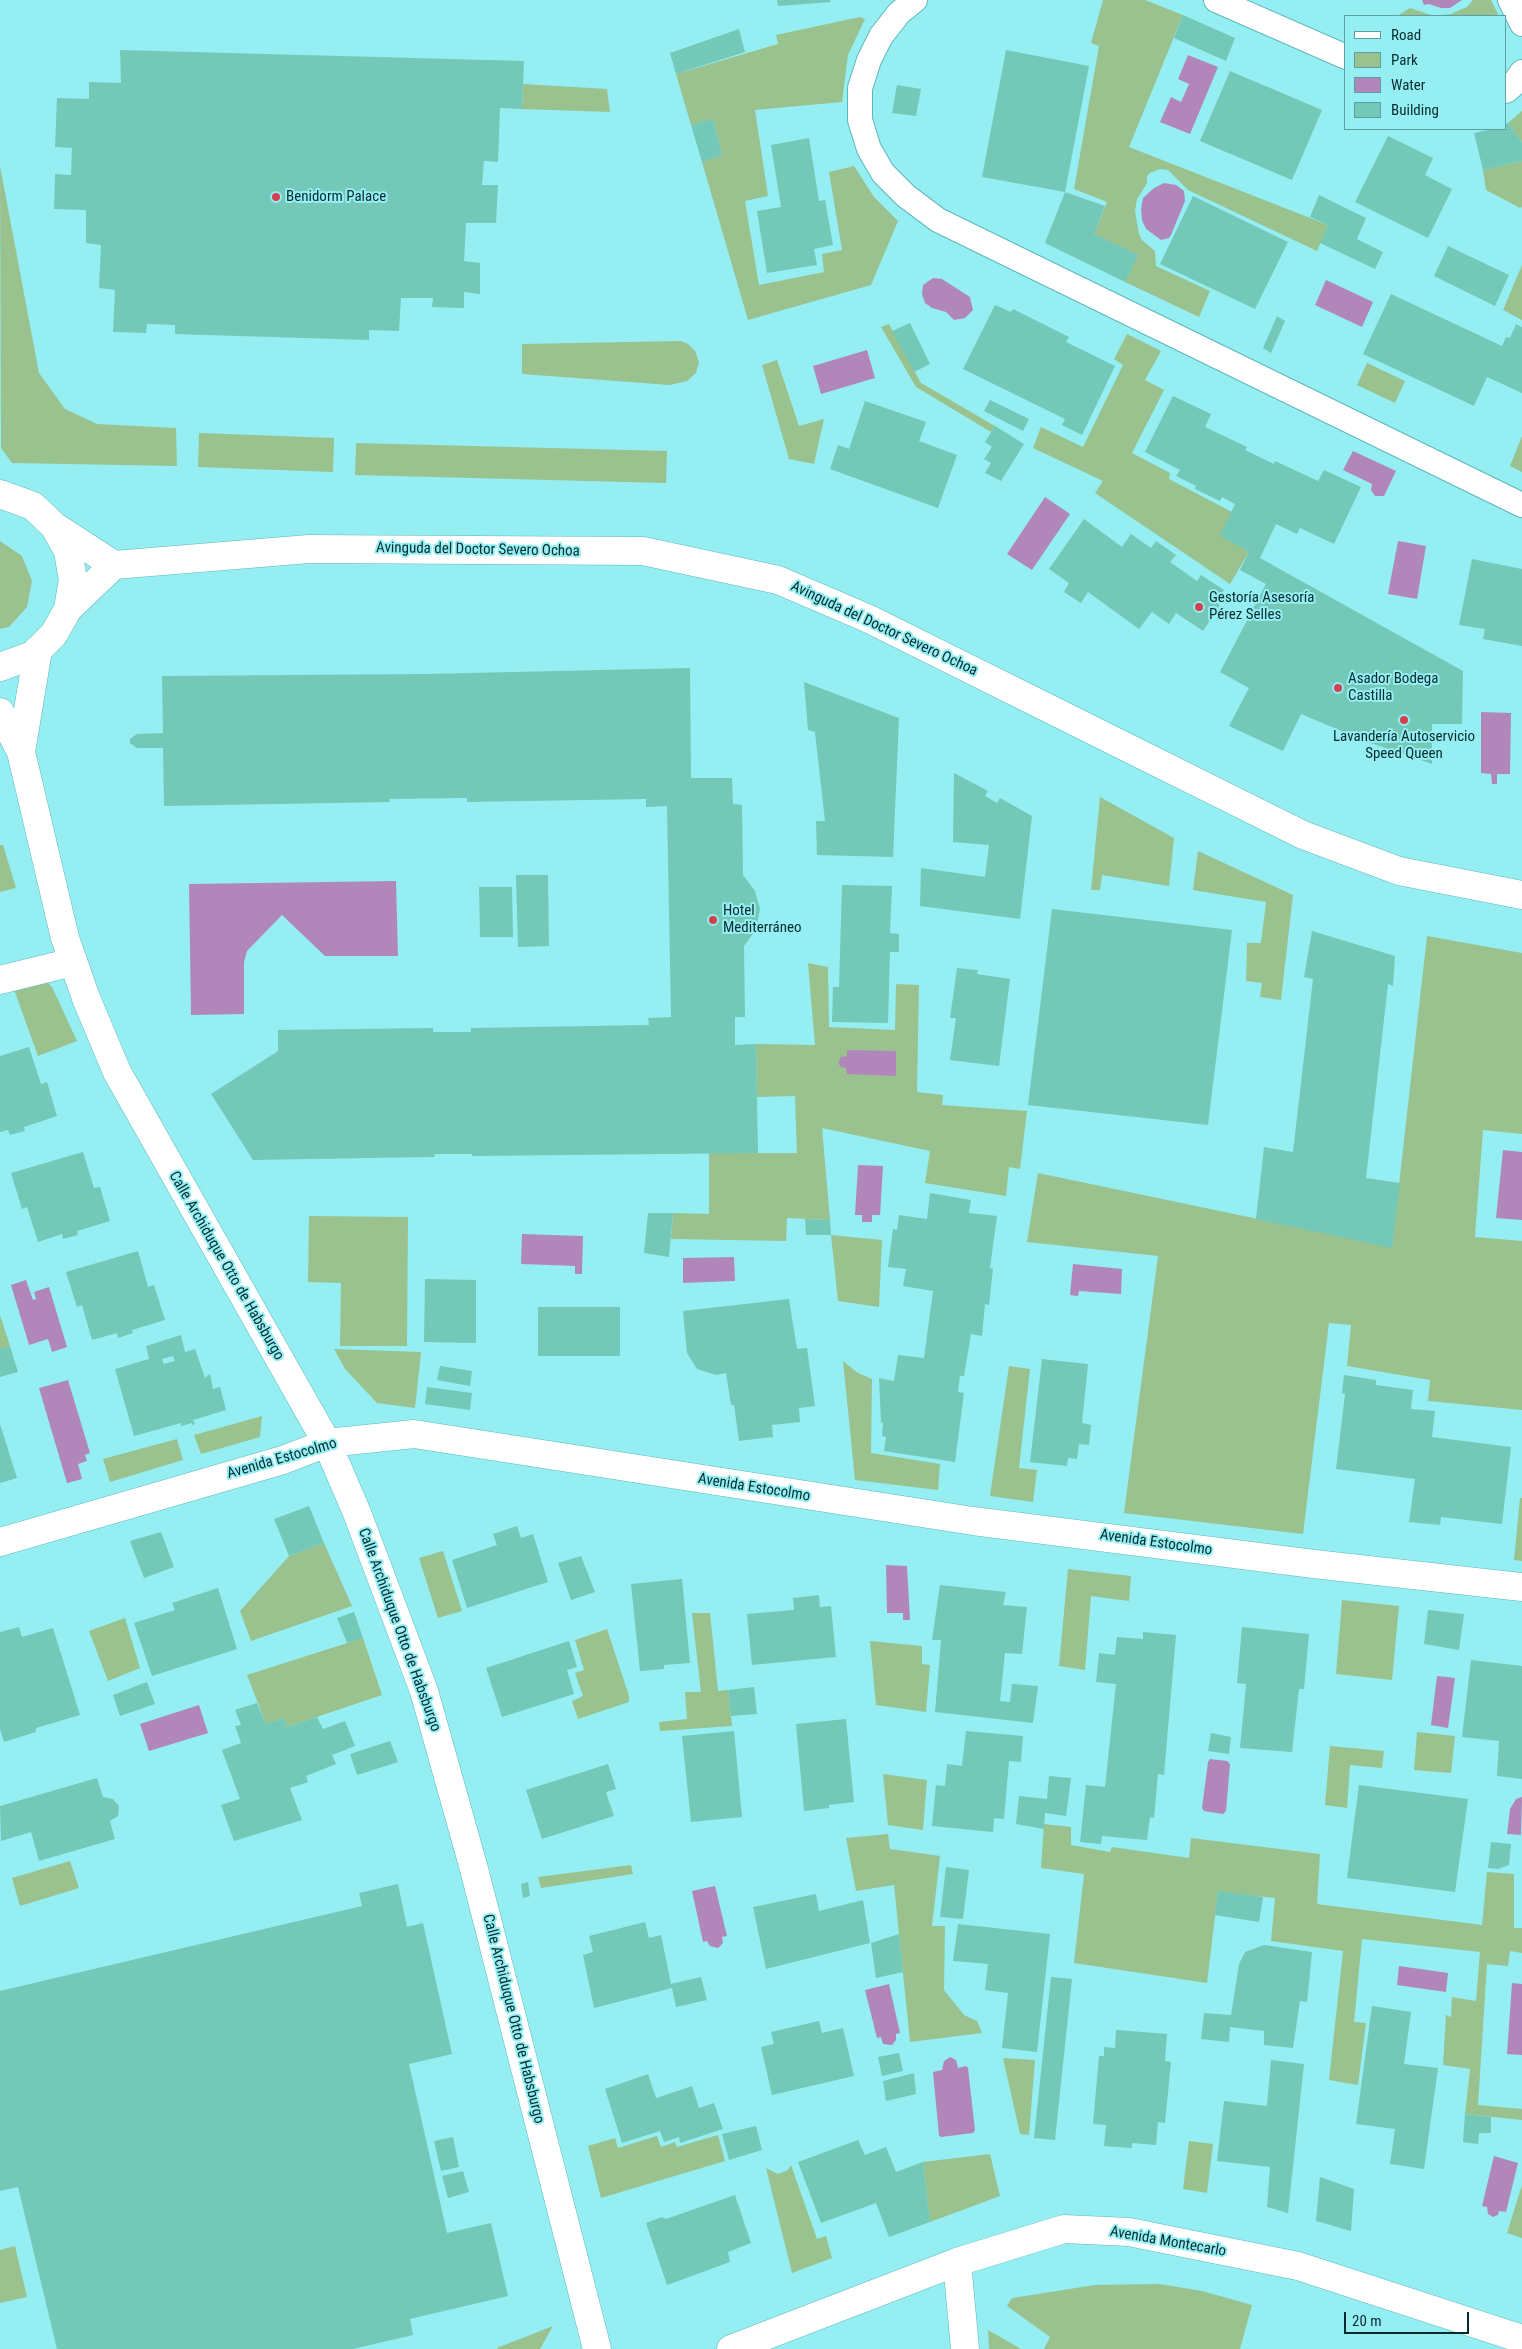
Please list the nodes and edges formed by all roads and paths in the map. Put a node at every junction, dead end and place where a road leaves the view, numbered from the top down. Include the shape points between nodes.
1 (915, 0) edge
2 (1216, 0) edge
3 (1510, 0) edge
4 (1522, 24) edge
5 (1344, 55) edge
6 (1522, 72) edge
7 (1507, 90) edge
8 (0, 494) edge
9 (1522, 505) edge
10 (54, 526) junction
11 (114, 565) junction
12 (68, 609) junction
13 (38, 650) junction
14 (0, 667) edge
15 (0, 712) edge
16 (21, 752) junction
17 (1522, 895) edge
18 (73, 962) junction
19 (0, 980) edge
20 (327, 1443) junction
21 (0, 1542) edge
22 (1522, 1587) edge
23 (957, 2262) junction
24 (1522, 2339) edge
25 (597, 2349) edge
26 (731, 2349) edge
27 (965, 2349) edge

1 - 9 lane via 899,13 881,36 860,88 860,120 869,148 883,173 906,196 938,220
2 - 5 lane
3 - 4 lane
6 - 7 lane
8 - 10 street via 33,506
10 - 11 street
10 - 12 street via 68,551 73,580
11 - 12 street
11 - 17 street, Avinguda del Doctor Severo Ochoa via 309,549 643,551 778,580 870,619 1304,835 1399,871
12 - 13 street via 54,634
13 - 14 street via 33,655
13 - 16 street
15 - 16 street
16 - 18 street, Calle Archiduque Otto de Habsburgo
18 - 19 street
18 - 20 street, Calle Archiduque Otto de Habsburgo via 117,1072
20 - 21 street, Avenida Estocolmo via 283,1460
20 - 22 street, Avenida Estocolmo via 414,1434 973,1521
20 - 25 street, Calle Archiduque Otto de Habsburgo via 424,1691 448,1770
23 - 24 street, Avenida Montecarlo via 1064,2229 1129,2232 1298,2266
23 - 26 street, Avenida Montecarlo
23 - 27 street

